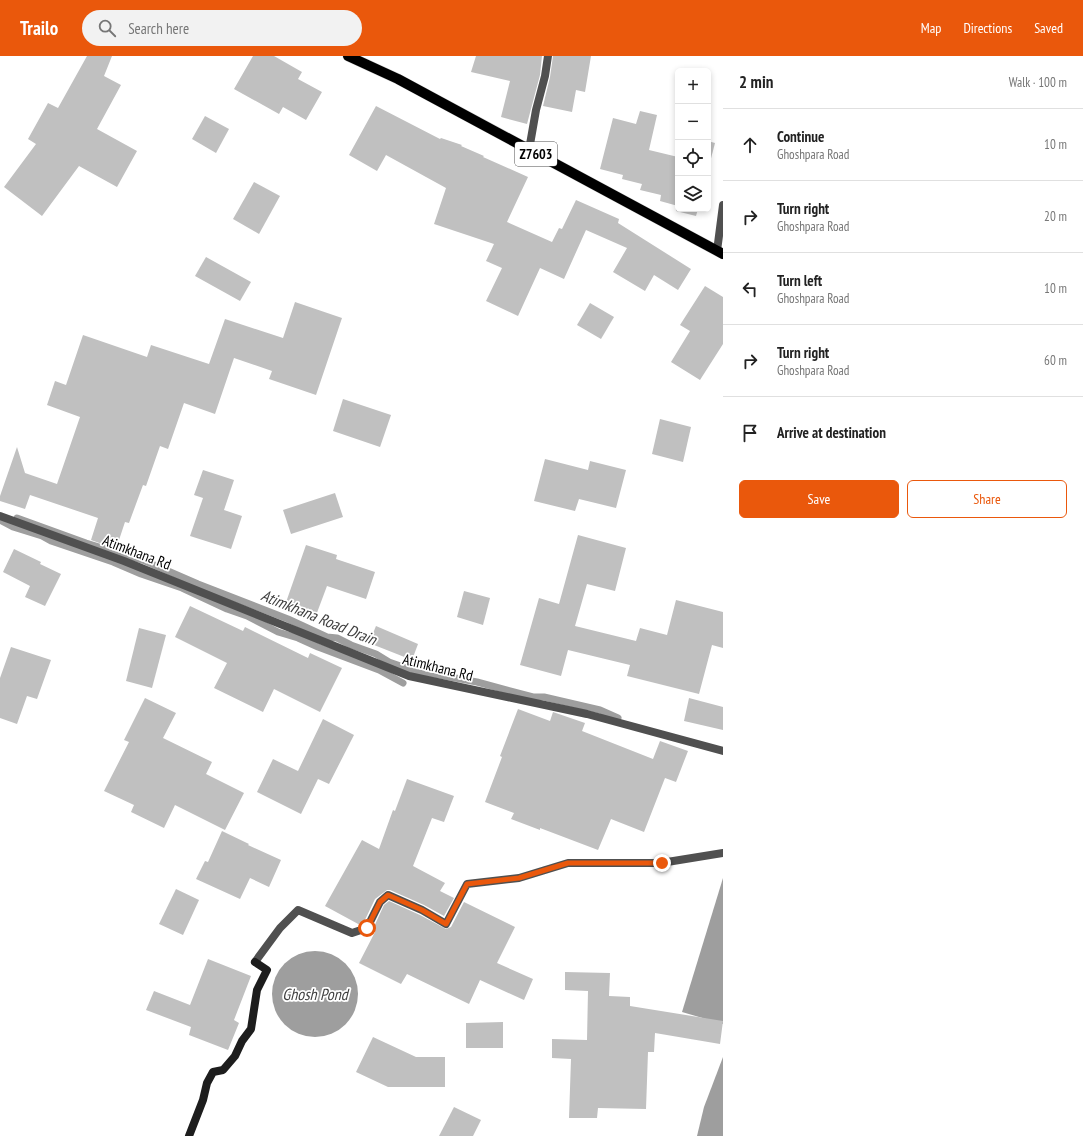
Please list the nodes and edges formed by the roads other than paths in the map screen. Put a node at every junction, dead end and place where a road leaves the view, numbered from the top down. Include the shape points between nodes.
1 (348, 56) edge
2 (548, 56) edge
3 (529, 150) junction
4 (723, 205) edge
5 (720, 252) edge
6 (0, 516) edge
7 (723, 751) edge
8 (723, 853) edge
9 (255, 962) joint
10 (189, 1136) edge

1 - 3 main road, Z7603
2 - 3 street
3 - 5 main road, Z7603
4 - 5 street
6 - 7 street, Atimkhana Rd via 124,561 409,676 587,714
8 - 9 street via 662,863 568,863 519,878 467,884 446,924 388,895 380,902 367,928 352,933 298,910 280,928
9 - 10 main road via 267,970 257,990 251,1029 235,1056 223,1070 213,1072

